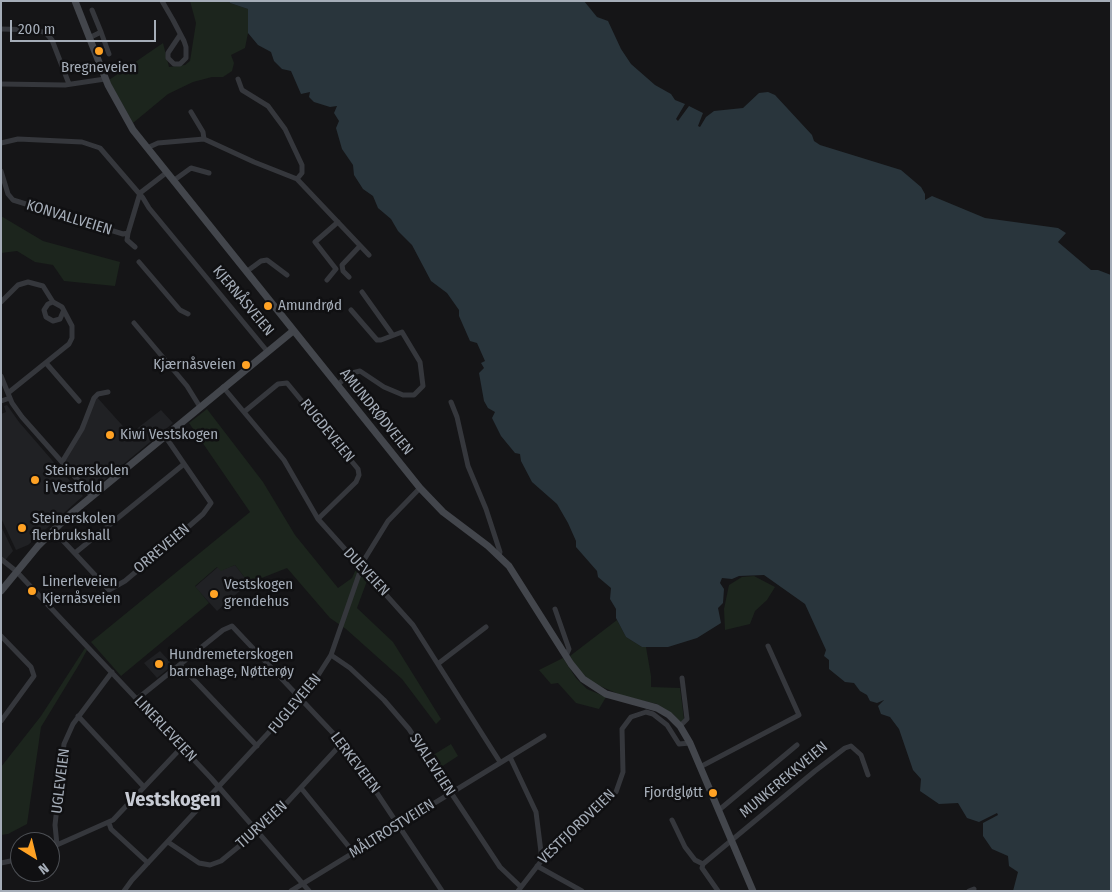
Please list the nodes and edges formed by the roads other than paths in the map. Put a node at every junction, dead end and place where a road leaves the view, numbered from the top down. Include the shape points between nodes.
1 (75, 1) edge
2 (162, 1) edge
3 (92, 10) dead end
4 (1, 29) edge
5 (101, 32) junction
6 (180, 35) junction
7 (89, 38) junction
8 (109, 54) dead end
9 (105, 79) junction
10 (238, 79) dead end
11 (1, 84) edge
12 (69, 84) junction
13 (191, 112) dead end
14 (204, 138) junction
15 (1, 143) edge
16 (146, 148) junction
17 (1, 171) edge
18 (166, 173) junction
19 (209, 174) dead end
20 (297, 179) junction
21 (173, 181) junction
22 (140, 193) junction
23 (338, 222) junction
24 (128, 233) junction
25 (135, 247) dead end
26 (359, 247) junction
27 (369, 255) dead end
28 (139, 262) dead end
29 (246, 272) junction
30 (287, 275) dead end
31 (349, 277) dead end
32 (327, 280) dead end
33 (362, 292) dead end
34 (1, 302) edge
35 (53, 302) junction
36 (351, 310) dead end
37 (63, 312) junction
38 (188, 314) dead end
39 (134, 323) dead end
40 (293, 331) junction
41 (392, 334) junction
42 (268, 351) junction
43 (46, 363) junction
44 (1, 376) edge
45 (337, 385) junction
46 (223, 387) junction
47 (108, 392) dead end
48 (9, 396) junction
49 (1, 401) edge
50 (79, 401) dead end
51 (451, 402) dead end
52 (200, 407) junction
53 (244, 412) junction
54 (164, 436) junction
55 (62, 462) junction
56 (184, 464) junction
57 (420, 488) junction
58 (92, 496) junction
59 (318, 519) junction
60 (53, 530) junction
61 (75, 553) junction
62 (499, 556) junction
63 (1, 559) edge
64 (361, 566) junction
65 (16, 571) junction
66 (1, 591) edge
67 (555, 609) dead end
68 (486, 627) dead end
69 (2, 639) edge
70 (768, 646) dead end
71 (331, 655) junction
72 (566, 656) junction
73 (439, 663) junction
74 (180, 665) junction
75 (112, 672) junction
76 (682, 678) dead end
77 (137, 699) junction
78 (300, 700) junction
79 (78, 716) junction
80 (1, 721) edge
81 (680, 726) junction
82 (544, 736) dead end
83 (343, 742) junction
84 (690, 744) junction
85 (797, 745) dead end
86 (257, 746) junction
87 (182, 747) junction
88 (510, 757) junction
89 (500, 762) junction
90 (700, 767) junction
91 (868, 775) dead end
92 (144, 787) junction
93 (219, 788) junction
94 (301, 788) junction
95 (450, 793) junction
96 (719, 810) junction
97 (672, 820) dead end
98 (109, 823) junction
99 (399, 825) junction
100 (259, 831) junction
101 (56, 832) edge
102 (168, 842) junction
103 (732, 842) junction
104 (60, 844) edge
105 (354, 852) junction
106 (542, 860) junction
107 (148, 863) junction
108 (703, 864) junction
109 (537, 866) junction
110 (303, 883) junction
111 (519, 889) edge
112 (124, 891) edge
113 (291, 891) edge
114 (309, 891) edge
115 (442, 891) edge
116 (582, 891) edge
117 (718, 891) edge
118 (753, 891) edge

1 - 7 main road, AMUNDRØDVEIEN
2 - 6 street
3 - 5 street
4 - 12 street via 37,30 46,34 52,40
5 - 7 street
5 - 8 street
6 - 6 street via 168,53 174,64 180,64 186,58 186,47
7 - 9 main road, AMUNDRØDVEIEN
9 - 12 street
9 - 16 main road, AMUNDRØDVEIEN via 125,118
10 - 20 street via 242,90 268,106 285,129 302,165 302,173
11 - 12 street
13 - 14 street
14 - 16 street via 158,143
14 - 20 street
15 - 22 street via 18,139 91,143 104,152
16 - 18 main road, AMUNDRØDVEIEN
17 - 24 street, KONVALLVEIEN via 13,200 118,233
18 - 21 main road, AMUNDRØDVEIEN
18 - 22 street
19 - 21 street via 190,168
20 - 23 street
21 - 29 main road, AMUNDRØDVEIEN
22 - 24 street, KONVALLVEIEN
22 - 42 street, KJERNÅSVEIEN
23 - 26 street
23 - 32 street via 315,242 336,269
24 - 25 street, KONVALLVEIEN via 127,240
26 - 27 street
26 - 31 street via 342,265
28 - 38 street via 180,310
29 - 30 street via 267,260
29 - 40 main road, AMUNDRØDVEIEN
33 - 41 street
34 - 35 street via 18,285 28,282 44,288
35 - 37 street via 60,305
35 - 37 street via 45,308 46,317 56,320
36 - 41 street via 377,340
37 - 43 street via 71,323 71,340
39 - 52 street via 187,386
40 - 42 main road, KJERNÅSVEIEN
40 - 45 main road, AMUNDRØDVEIEN
41 - 45 street via 402,332 420,362 423,386 420,391 414,396 403,395 360,371
42 - 46 main road, KJERNÅSVEIEN
43 - 48 street
43 - 50 street
44 - 48 street
45 - 57 main road, AMUNDRØDVEIEN
46 - 52 main road, KJERNÅSVEIEN
46 - 53 street, DUEVEIEN
47 - 55 street via 94,398 82,429
48 - 49 street
48 - 55 street
51 - 62 street, AMUNDRØDVEIEN via 468,466 486,509
52 - 54 main road, KJERNÅSVEIEN
53 - 59 street, DUEVEIEN via 286,462
53 - 59 street, RUGDEVEIEN via 278,384 288,384 358,469 356,482
54 - 56 street, ORREVEIEN
54 - 58 main road, KJERNÅSVEIEN
55 - 58 street
56 - 61 street
56 - 61 street, ORREVEIEN via 209,498 210,507 125,581 108,589
57 - 62 main road, AMUNDRØDVEIEN via 443,512
57 - 64 street, FUGLEVEIEN via 388,521
58 - 60 main road, KJERNÅSVEIEN
59 - 64 street, DUEVEIEN
60 - 61 street, ORREVEIEN
60 - 65 main road, KJERNÅSVEIEN
62 - 72 main road, AMUNDRØDVEIEN via 519,579
63 - 65 street
64 - 71 street, FUGLEVEIEN
64 - 73 street, DUEVEIEN via 408,618
65 - 66 main road, KJERNÅSVEIEN
65 - 75 street, LINERLEVEIEN
67 - 72 street, AMUNDRØDVEIEN via 569,649
68 - 73 street
69 - 80 street via 31,667 34,676
70 - 90 street via 798,715
71 - 78 street, FUGLEVEIEN
71 - 95 street, SVALEVEIEN via 350,668 390,706
72 - 81 main road, AMUNDRØDVEIEN via 583,679 597,689 657,708
73 - 89 street, DUEVEIEN
74 - 77 street, LERKEVEIEN
74 - 78 street, LERKEVEIEN via 232,626
74 - 86 street
75 - 77 street, LINERLEVEIEN
75 - 79 street, UGLEVEIEN
76 - 81 street via 687,719
77 - 87 street, LINERLEVEIEN
78 - 83 street, LERKEVEIEN
78 - 86 street, FUGLEVEIEN
79 - 92 street
79 - 101 street, UGLEVEIEN via 63,750
81 - 84 main road, AMUNDRØDVEIEN
82 - 88 street, MÅLTROSTVEIEN
83 - 94 street, TIURVEIEN
83 - 99 street, LERKEVEIEN
84 - 90 main road, MUNKEREKKVEIEN
84 - 106 street, VESTFJORDVEIEN via 679,744 666,725 653,714 646,712 630,717 622,729 622,772 616,792
85 - 96 street, MUNKEREKKVEIEN
86 - 93 street, FUGLEVEIEN
87 - 92 street
87 - 93 street, LINERLEVEIEN
88 - 89 street, MÅLTROSTVEIEN
88 - 106 street via 536,812
89 - 95 street, MÅLTROSTVEIEN
90 - 96 main road, MUNKEREKKVEIEN
91 - 103 street, MUNKEREKKVEIEN via 858,751 847,747 791,790
92 - 98 street
93 - 100 street, LINERLEVEIEN
93 - 102 street, FUGLEVEIEN
94 - 100 street, TIURVEIEN
94 - 105 street
95 - 99 street, MÅLTROSTVEIEN
95 - 111 street, SVALEVEIEN via 500,867
96 - 103 main road, MUNKEREKKVEIEN
97 - 108 street via 690,854
98 - 104 street
98 - 107 street
99 - 105 street, MÅLTROSTVEIEN
99 - 115 street, LERKEVEIEN
100 - 102 street, TIURVEIEN via 221,861 210,865 199,863
100 - 110 street, LINERLEVEIEN
102 - 107 street, FUGLEVEIEN
103 - 108 street, MUNKEREKKVEIEN
103 - 118 main road, MUNKEREKKVEIEN
105 - 110 street, MÅLTROSTVEIEN
106 - 109 street, VESTFJORDVEIEN
107 - 112 street, FUGLEVEIEN
108 - 117 street via 702,868
109 - 111 street, VESTFJORDVEIEN
109 - 116 street
110 - 113 street, MÅLTROSTVEIEN
110 - 114 street, LINERLEVEIEN

